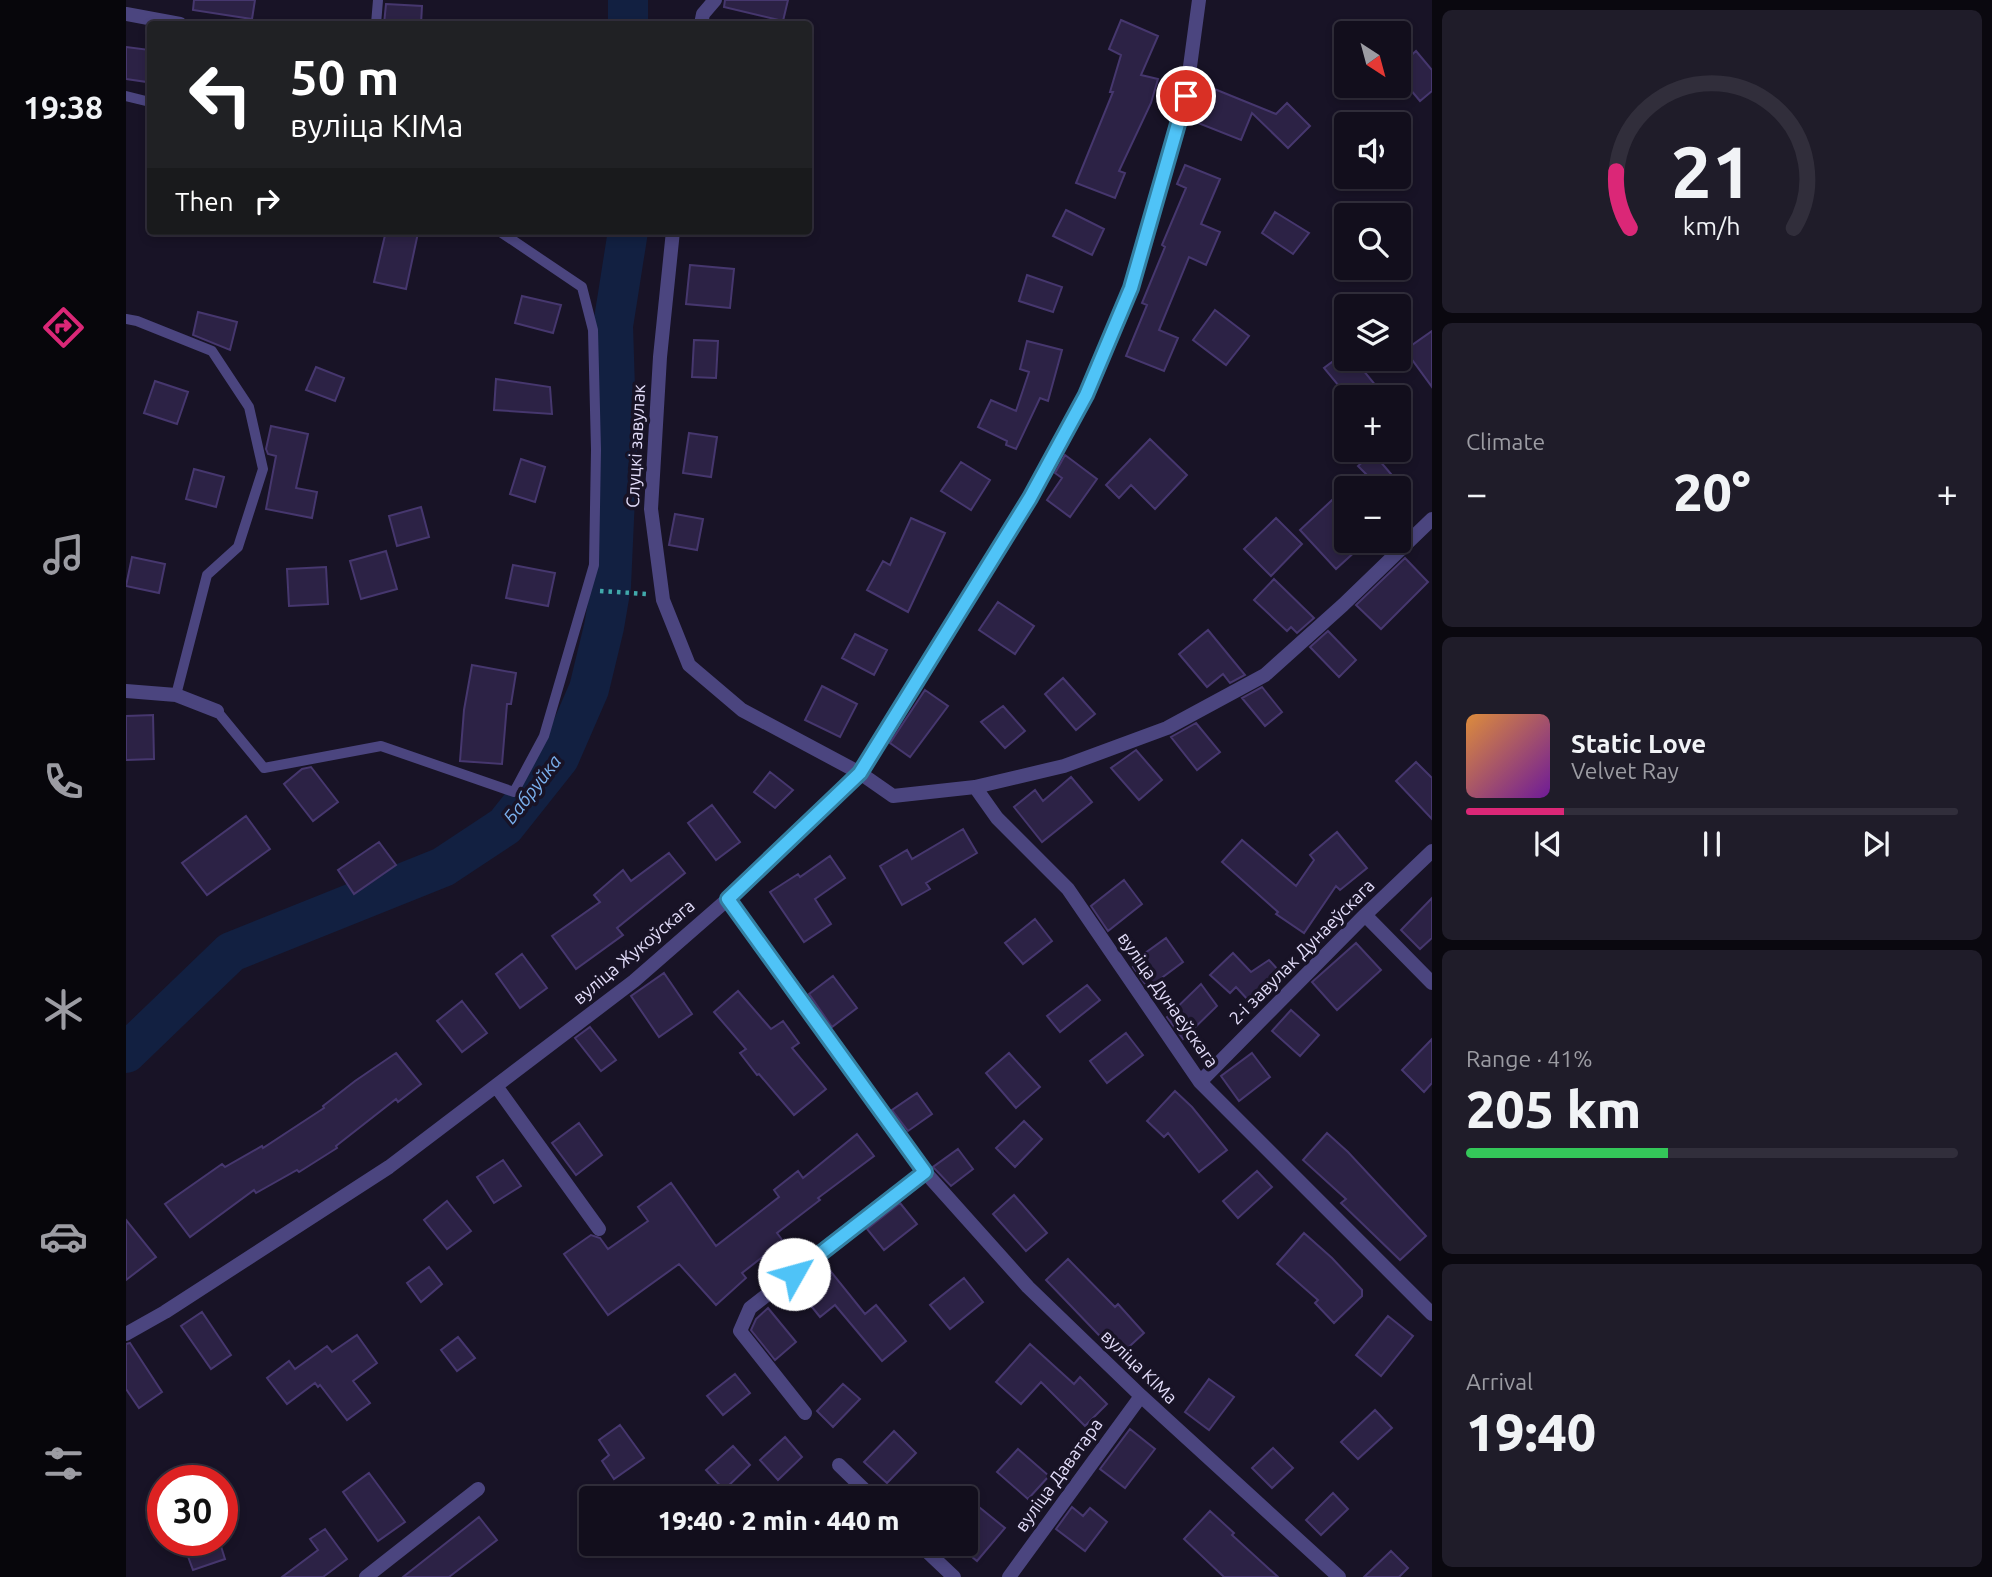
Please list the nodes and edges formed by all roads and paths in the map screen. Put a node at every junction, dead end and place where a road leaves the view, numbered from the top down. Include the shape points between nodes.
1 (378, 0) edge
2 (715, 0) edge
3 (1199, 0) edge
4 (126, 14) edge
5 (164, 21) edge
6 (376, 21) edge
7 (702, 21) edge
8 (126, 96) edge
9 (147, 101) edge
10 (505, 235) edge
11 (673, 235) edge
12 (126, 319) edge
13 (1432, 519) edge
14 (598, 591) dead end
15 (638, 593) dead end
16 (126, 691) edge
17 (176, 695) junction
18 (217, 711) joint
19 (860, 773) junction
20 (975, 787) junction
21 (1432, 851) edge
22 (728, 899) junction
23 (1365, 915) junction
24 (1432, 984) edge
25 (1200, 1082) junction
26 (496, 1086) junction
27 (925, 1172) junction
28 (599, 1229) dead end
29 (1432, 1314) edge
30 (126, 1334) edge
31 (1141, 1396) junction
32 (805, 1413) dead end
33 (839, 1465) dead end
34 (861, 1486) edge
35 (478, 1489) dead end
36 (932, 1556) edge
37 (366, 1577) edge
38 (954, 1577) edge
39 (1009, 1577) edge
40 (1339, 1577) edge

1 - 6 lane
2 - 7 street
3 - 19 street, вуліца Жукоўскага via 1186,96 1131,288 1086,395 1030,498
4 - 5 street
8 - 9 lane
10 - 18 lane via 582,287 593,330 596,450 594,565 544,736 514,792 381,746 264,768
11 - 19 street, Слуцкі завулак via 650,509 663,600 689,665 742,710
12 - 17 lane via 212,351 249,407 263,469 238,547 206,575
13 - 20 street, Слуцкі завулак via 1265,675 1167,728 1064,766
14 - 15 path
16 - 17 street
17 - 18 street
19 - 20 street, Слуцкі завулак via 893,796
19 - 22 street, вуліца Жукоўскага
20 - 25 street, вуліца Дунаеўскага via 997,818 1069,889
21 - 23 street, 2-і завулак Дунаеўскага
22 - 26 street, вуліца Жукоўскага via 635,981
22 - 27 street, вуліца КІМа
23 - 24 street
23 - 25 street, 2-і завулак Дунаеўскага
25 - 29 street, вуліца Дунаеўскага
26 - 28 street
26 - 30 street, вуліца Жукоўскага via 389,1167
27 - 31 street, вуліца КІМа via 1028,1287
27 - 32 street via 750,1308 740,1331
31 - 39 street, вуліца Даватара
31 - 40 street, вуліца КІМа
33 - 34 street
35 - 37 street
36 - 38 street

